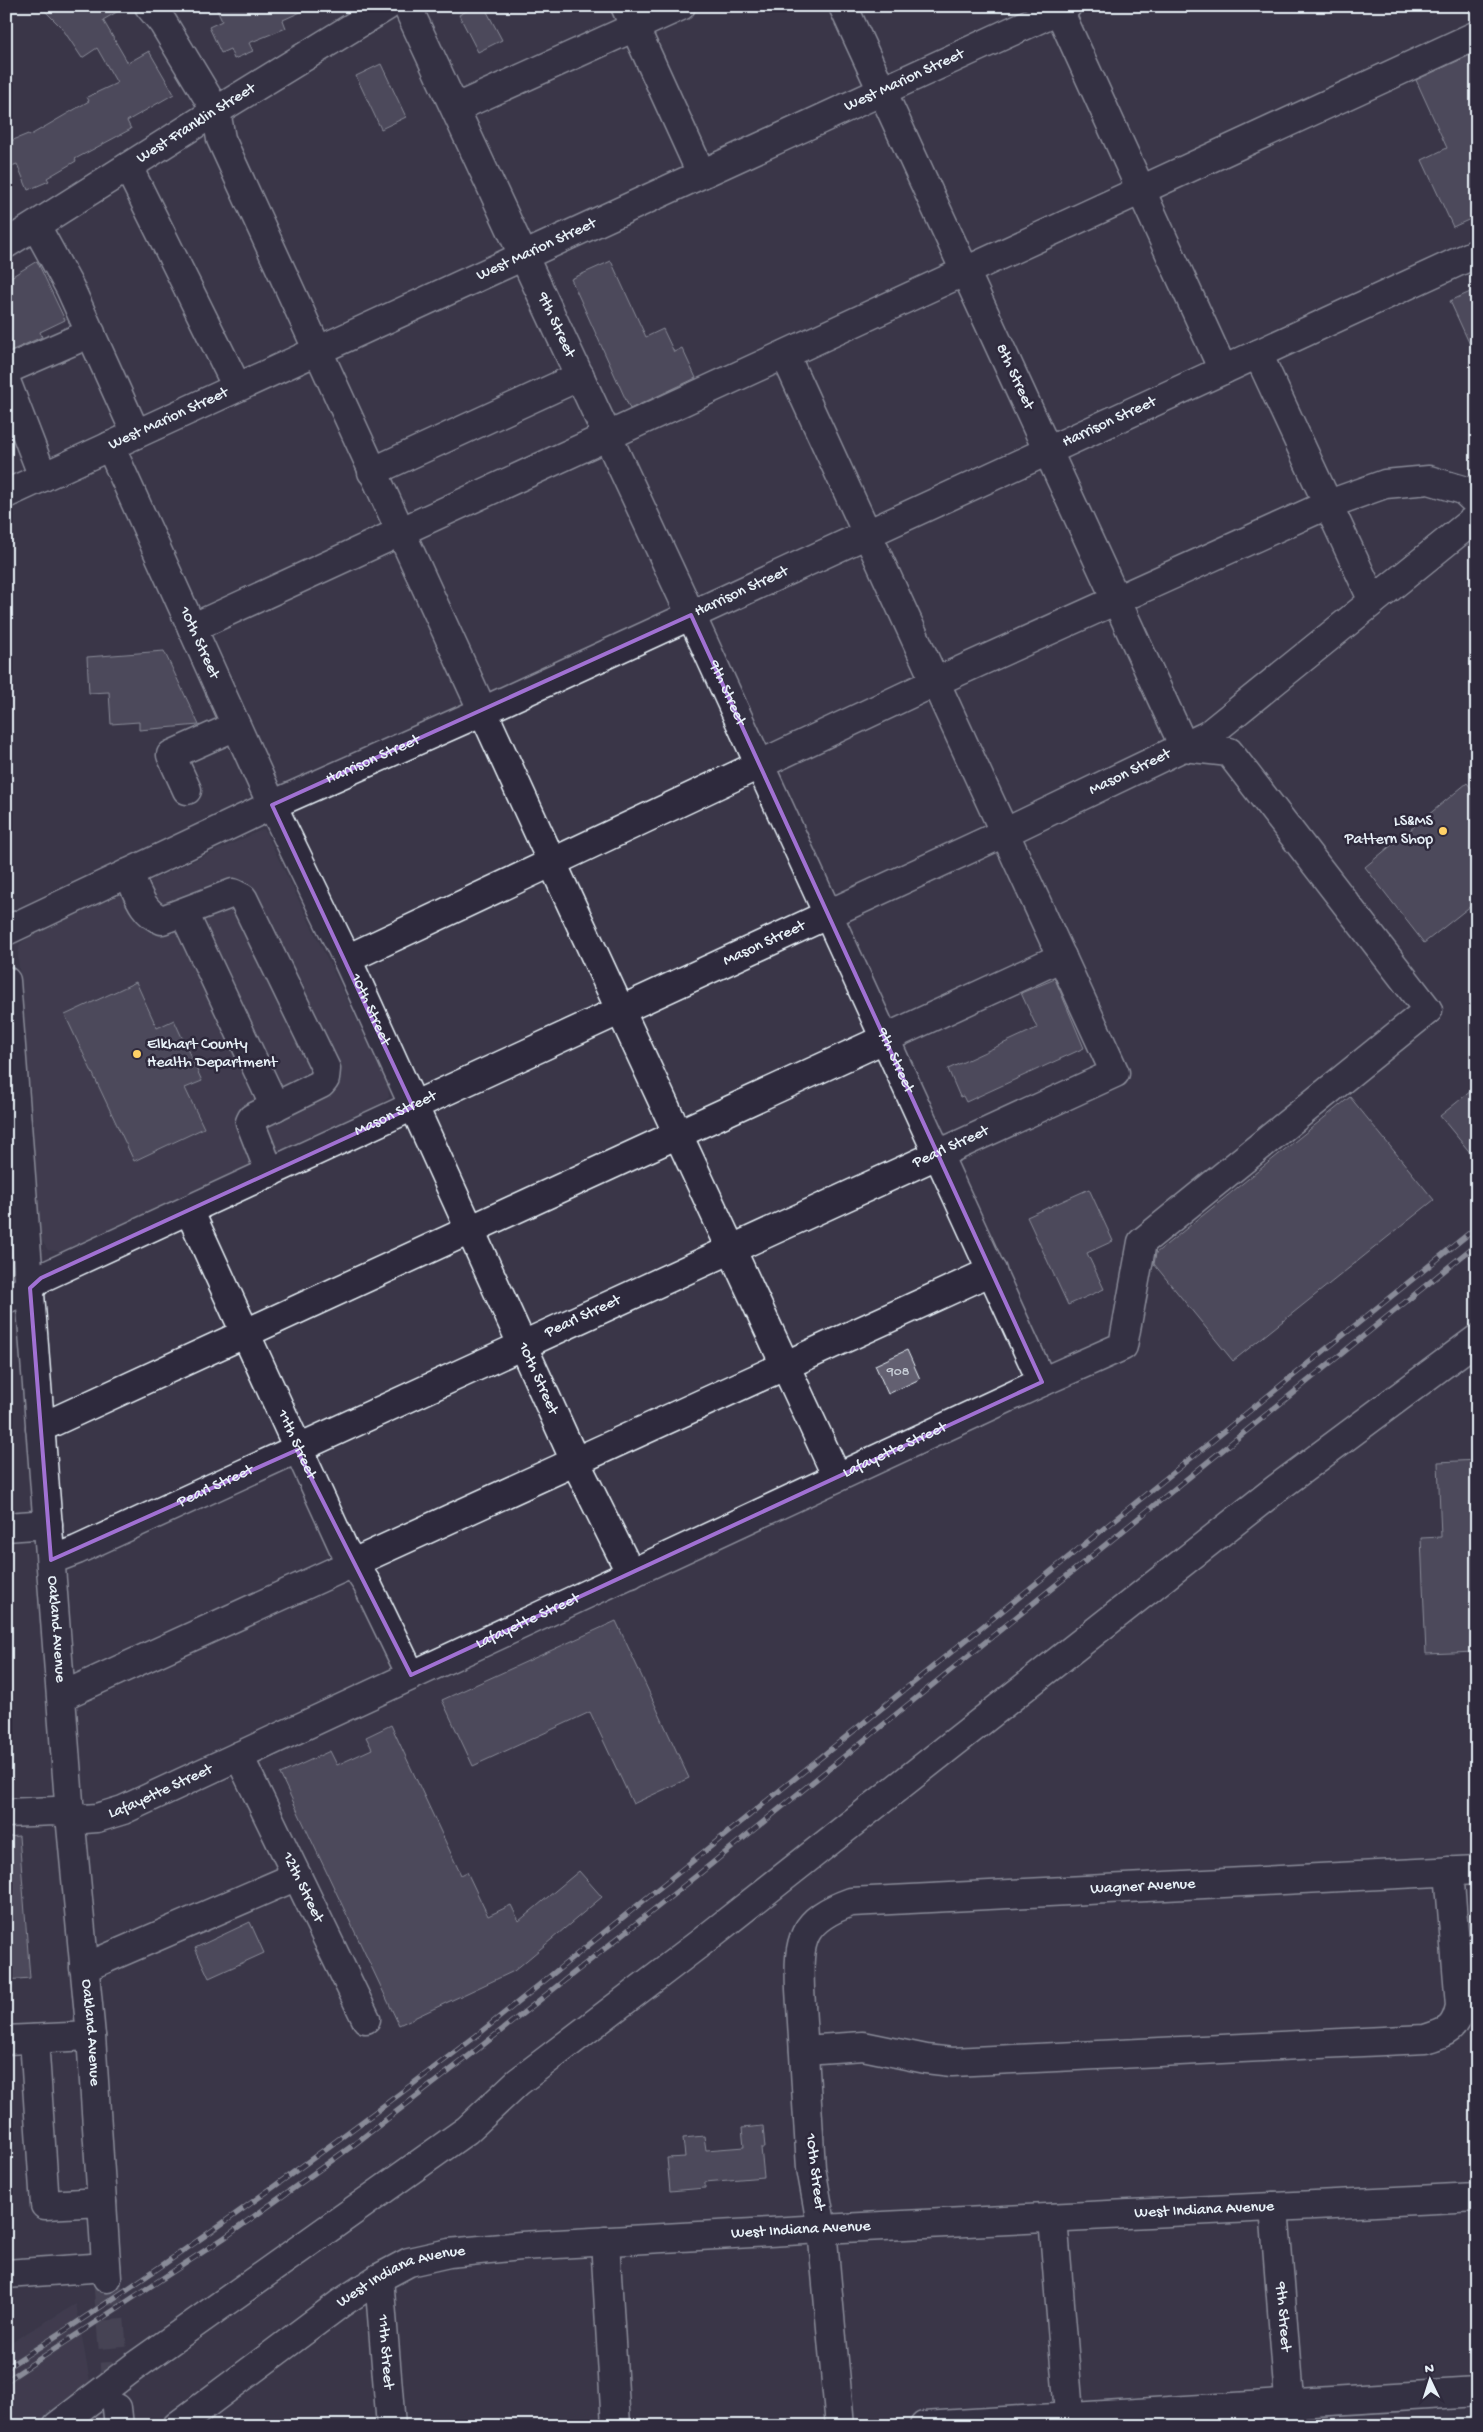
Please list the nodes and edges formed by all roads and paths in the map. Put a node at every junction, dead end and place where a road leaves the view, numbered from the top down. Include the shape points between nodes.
1 (149, 6) edge
2 (387, 6) edge
3 (407, 6) edge
4 (681, 6) edge
5 (843, 6) edge
6 (1061, 7) edge
7 (630, 17) edge
8 (1477, 35) edge
9 (883, 90) junction
10 (456, 108) junction
11 (216, 111) junction
12 (128, 167) junction
13 (701, 173) junction
14 (1142, 190) junction
15 (36, 226) junction
16 (6, 244) edge
17 (1477, 253) edge
18 (524, 256) junction
19 (966, 272) junction
20 (90, 333) junction
21 (317, 350) junction
22 (1258, 354) junction
23 (785, 355) junction
24 (6, 370) edge
25 (1223, 370) junction
26 (580, 376) junction
27 (6, 380) edge
28 (236, 387) junction
29 (136, 434) junction
30 (607, 436) junction
31 (110, 446) junction
32 (1048, 451) junction
33 (372, 472) junction
34 (43, 477) junction
35 (6, 494) edge
36 (1329, 504) junction
37 (1477, 504) edge
38 (1477, 517) edge
39 (867, 532) junction
40 (400, 534) junction
41 (1118, 600) junction
42 (1373, 601) junction
43 (691, 615) junction
44 (192, 628) junction
45 (935, 682) junction
46 (481, 712) junction
47 (236, 726) junction
48 (1184, 747) junction
49 (759, 765) junction
50 (186, 790) dead end
51 (272, 805) junction
52 (1004, 833) junction
53 (552, 863) junction
54 (128, 874) junction
55 (184, 913) junction
56 (827, 915) junction
57 (6, 931) edge
58 (1062, 957) junction
59 (347, 959) junction
60 (6, 981) edge
61 (620, 1011) junction
62 (885, 1039) junction
63 (11, 1090) edge
64 (275, 1107) junction
65 (414, 1107) junction
66 (678, 1135) junction
67 (937, 1153) junction
68 (270, 1173) junction
69 (189, 1210) junction
70 (469, 1230) junction
71 (731, 1248) junction
72 (992, 1271) junction
73 (18, 1293) edge
74 (245, 1334) junction
75 (1477, 1339) edge
76 (522, 1345) junction
77 (785, 1365) junction
78 (1042, 1382) junction
79 (40, 1428) junction
80 (297, 1450) junction
81 (574, 1461) junction
82 (837, 1477) junction
83 (48, 1524) junction
84 (6, 1527) edge
85 (51, 1560) junction
86 (354, 1564) junction
87 (631, 1574) junction
88 (410, 1675) junction
89 (62, 1696) junction
90 (239, 1756) junction
91 (6, 1813) edge
92 (70, 1815) junction
93 (1477, 1870) edge
94 (1450, 1871) junction
95 (297, 1876) junction
96 (813, 1921) joint
97 (84, 1968) junction
98 (366, 2019) dead end
99 (91, 2036) junction
100 (34, 2039) junction
101 (6, 2040) edge
102 (804, 2050) junction
103 (1477, 2197) edge
104 (102, 2202) junction
105 (1274, 2207) junction
106 (1053, 2218) junction
107 (822, 2229) junction
108 (605, 2241) junction
109 (6, 2274) edge
110 (379, 2278) junction
111 (1477, 2392) edge
112 (1291, 2414) edge
113 (1069, 2421) edge
114 (56, 2426) edge
115 (177, 2426) edge
116 (390, 2426) edge
117 (616, 2426) edge
118 (840, 2426) edge
119 (924, 2426) edge

1 - 11 street via 163,23
2 - 11 street, West Franklin Street
3 - 10 street, 9th Street
4 - 7 street
5 - 9 street, 8th Street
6 - 9 street, West Marion Street
6 - 14 street
7 - 10 street
7 - 13 street
8 - 14 street
9 - 13 street, West Marion Street
9 - 19 street, 8th Street
10 - 18 street, 9th Street
11 - 12 street, West Franklin Street
11 - 21 street via 221,139
12 - 15 street, West Franklin Street
12 - 28 street
13 - 18 street, West Marion Street
14 - 19 street
14 - 25 street
15 - 16 street, West Franklin Street
15 - 20 street
17 - 22 street, Harrison Street
18 - 21 street, West Marion Street
18 - 26 street, 9th Street
19 - 23 street
19 - 32 street, 8th Street
20 - 24 street
20 - 29 street
21 - 28 street, West Marion Street
21 - 33 street
22 - 25 street, Harrison Street
22 - 36 street
23 - 30 street
23 - 39 street
25 - 32 street, Harrison Street
26 - 30 street, 9th Street
26 - 33 street
27 - 34 street
28 - 29 street, West Marion Street
29 - 31 street, West Marion Street
30 - 40 street
30 - 43 street, 9th Street
31 - 34 street, West Marion Street
31 - 44 street, 10th Street
32 - 39 street, Harrison Street
32 - 41 street, 8th Street
33 - 40 street
34 - 35 street, West Marion Street
36 - 37 street via 1385,484 1428,480 1463,490
36 - 41 street
36 - 42 street
38 - 42 street, Mason Street
39 - 43 street, Harrison Street
39 - 45 street
40 - 44 street
40 - 46 street
41 - 45 street
41 - 48 street, 8th Street
42 - 48 street, Mason Street via 1208,735
43 - 46 street, Harrison Street
43 - 49 street, 9th Street
44 - 47 street, 10th Street
45 - 49 street
45 - 52 street
46 - 51 street, Harrison Street
46 - 53 street
47 - 50 street via 171,755
47 - 51 street, 10th Street
48 - 52 street, Mason Street
48 - 78 street, Lafayette Street via 1229,752 1428,1010 1142,1242 1122,1346
49 - 53 street
49 - 56 street, 9th Street
51 - 54 street, Harrison Street
51 - 59 street, 10th Street
52 - 56 street, Mason Street
52 - 58 street
53 - 59 street
53 - 61 street
54 - 55 street via 152,917 162,920
54 - 57 street, Harrison Street
55 - 64 street
55 - 64 street via 233,893 243,898 326,1069 321,1084
56 - 61 street, Mason Street
56 - 62 street, 9th Street
58 - 62 street
58 - 67 street, Pearl Street via 1115,1073
59 - 65 street, 10th Street
60 - 63 street, Oakland Avenue
61 - 65 street, Mason Street
61 - 66 street
62 - 66 street
62 - 67 street, 9th Street
63 - 73 street, Oakland Avenue
64 - 68 street via 250,1122
65 - 68 street, Mason Street
65 - 70 street, 10th Street
66 - 70 street
66 - 71 street
67 - 71 street, Pearl Street
67 - 72 street, 9th Street
68 - 69 street, Mason Street
69 - 73 street, Mason Street via 42,1278
69 - 74 street, 11th Street
70 - 74 street
70 - 76 street, 10th Street
71 - 76 street, Pearl Street
71 - 77 street
72 - 77 street
72 - 78 street, 9th Street
73 - 79 street, Oakland Avenue
74 - 79 street
74 - 80 street, 11th Street
75 - 114 street via 1276,1489 699,1944 518,2082 466,2130 143,2360
76 - 80 street, Pearl Street
76 - 81 street, 10th Street
77 - 81 street
77 - 82 street
78 - 82 street, Lafayette Street
79 - 83 street, Oakland Avenue
80 - 85 street, Pearl Street
80 - 86 street, 11th Street
81 - 86 street
81 - 87 street, 10th Street
82 - 87 street, Lafayette Street
83 - 84 street
83 - 85 street, Oakland Avenue
85 - 89 street, Oakland Avenue
86 - 88 street, 11th Street via 367,1584
86 - 89 street
87 - 88 street, Lafayette Street
88 - 90 street, Lafayette Street
89 - 92 street, Oakland Avenue
90 - 92 street, Lafayette Street via 112,1814 84,1819
90 - 95 street, 12th Street
91 - 92 street, Lafayette Street via 55,1811
92 - 97 street, Oakland Avenue
93 - 94 street, Wagner Avenue
94 - 96 street, Wagner Avenue via 851,1902 827,1911
94 - 102 street via 1460,2006 1457,2021 1446,2033 1425,2039 952,2062 863,2046
95 - 97 street
95 - 98 street, 12th Street
96 - 102 street, 10th Street via 803,1941 799,1965
97 - 99 street, Oakland Avenue
99 - 100 street
99 - 104 street, Oakland Avenue
100 - 101 street
100 - 104 street via 45,2206
102 - 107 street, 10th Street via 811,2168
103 - 105 street, West Indiana Avenue
104 - 109 street, Oakland Avenue via 107,2272
105 - 106 street, West Indiana Avenue
105 - 112 street, 9th Street
106 - 107 street, West Indiana Avenue
106 - 113 street
107 - 108 street, West Indiana Avenue
107 - 118 street, 10th Street
108 - 110 street, West Indiana Avenue via 449,2253 409,2262
108 - 117 street
110 - 115 street, West Indiana Avenue
110 - 116 street, 11th Street
111 - 112 street
112 - 113 street
113 - 119 street

